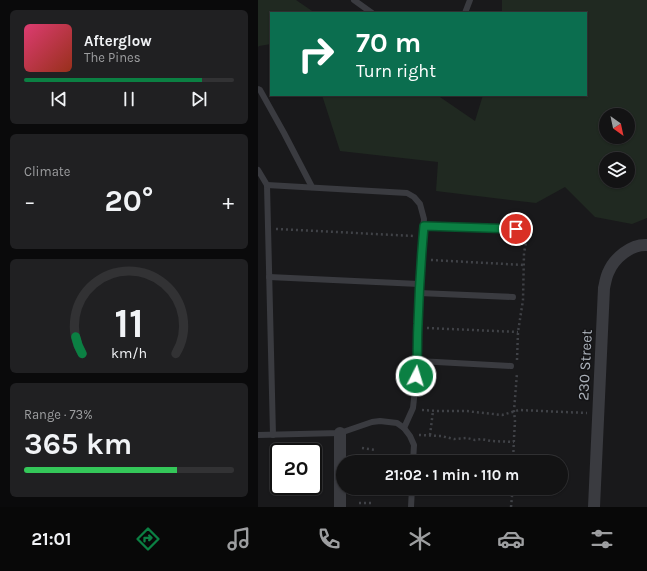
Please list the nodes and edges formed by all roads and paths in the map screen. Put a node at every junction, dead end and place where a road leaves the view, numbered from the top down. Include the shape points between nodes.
1 (354, 0) edge
2 (470, 0) edge
3 (371, 12) edge
4 (466, 12) edge
5 (258, 89) edge
6 (258, 170) edge
7 (267, 185) junction
8 (312, 187) junction
9 (424, 226) junction
10 (516, 229) joint
11 (268, 231) junction
12 (423, 236) junction
13 (646, 245) edge
14 (431, 260) dead end
15 (524, 265) junction
16 (269, 277) junction
17 (419, 284) junction
18 (419, 293) junction
19 (513, 297) dead end
20 (427, 328) dead end
21 (518, 332) junction
22 (418, 361) junction
23 (514, 365) joint
24 (517, 371) dead end
25 (418, 410) dead end
26 (433, 410) junction
27 (514, 411) junction
28 (588, 413) dead end
29 (404, 428) junction
30 (340, 433) junction
31 (258, 435) edge
32 (273, 435) junction
33 (418, 435) dead end
34 (430, 435) junction
35 (514, 442) junction
36 (362, 448) dead end
37 (376, 450) dead end
38 (413, 455) edge
39 (513, 455) edge
40 (412, 495) edge
41 (360, 502) dead end
42 (374, 503) dead end
43 (340, 507) edge
44 (411, 507) edge
45 (594, 507) edge

1 - 3 lane
2 - 4 lane
5 - 8 lane
6 - 7 lane
7 - 8 lane
7 - 11 lane
8 - 9 lane via 407,193 420,204
9 - 10 lane
9 - 12 lane
10 - 15 path via 527,228
11 - 12 path via 276,228
11 - 16 lane
12 - 17 lane
13 - 45 street, 230 Street via 630,249 618,258 608,273 604,288
14 - 15 path
15 - 21 path via 523,300
16 - 17 lane
16 - 32 lane
17 - 18 lane
18 - 19 lane
18 - 22 lane
20 - 21 path
21 - 23 path
22 - 23 lane
22 - 29 lane via 413,408
24 - 27 path
25 - 26 path
26 - 27 path via 502,415
26 - 34 path
27 - 28 path
27 - 35 path
29 - 30 lane via 380,421
29 - 38 lane via 414,444
30 - 32 lane
30 - 43 street
31 - 32 lane
33 - 34 path
34 - 35 path
35 - 39 path
36 - 37 path
40 - 44 lane
41 - 42 path

